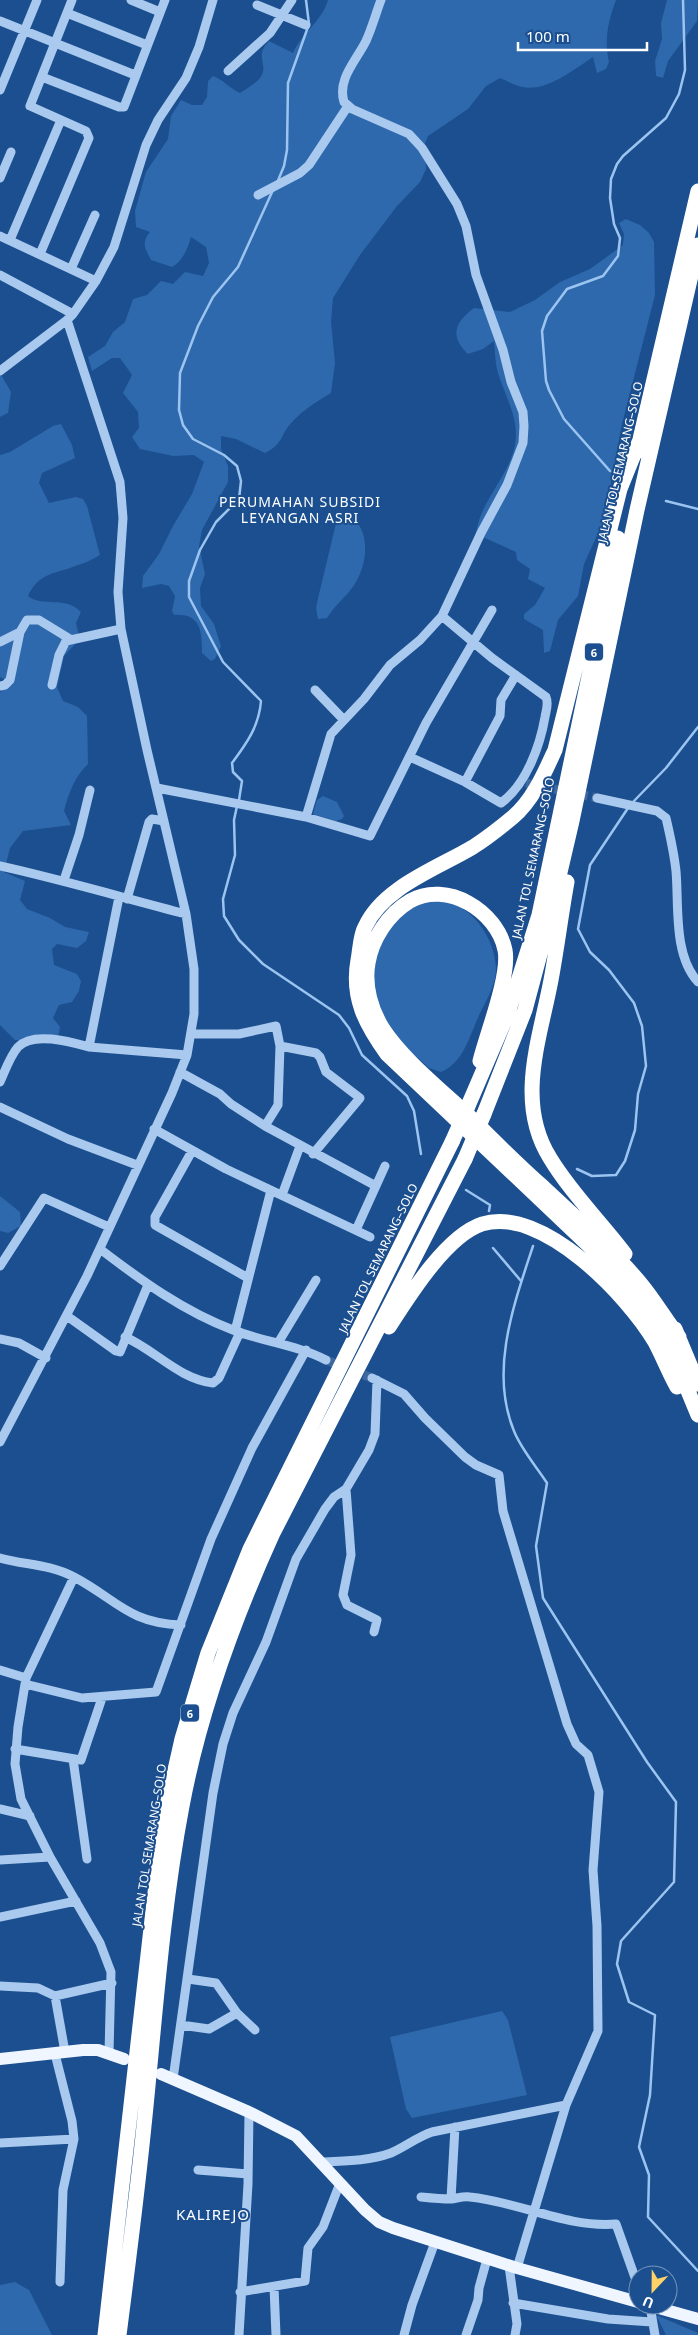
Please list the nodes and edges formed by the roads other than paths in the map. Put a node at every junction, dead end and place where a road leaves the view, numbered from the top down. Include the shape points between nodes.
1 (37, 0) edge
2 (72, 0) edge
3 (131, 0) edge
4 (165, 0) edge
5 (213, 0) edge
6 (292, 0) edge
7 (381, 0) edge
8 (257, 5) dead end
9 (160, 12) junction
10 (67, 13) junction
11 (283, 15) junction
12 (0, 20) edge
13 (306, 25) dead end
14 (24, 30) junction
15 (56, 43) junction
16 (147, 45) junction
17 (228, 70) dead end
18 (135, 75) junction
19 (42, 76) junction
20 (0, 90) edge
21 (348, 106) junction
22 (62, 120) junction
23 (11, 152) dead end
24 (0, 178) edge
25 (698, 192) edge
26 (258, 195) dead end
27 (94, 215) dead end
28 (0, 236) edge
29 (10, 240) junction
30 (698, 245) edge
31 (40, 254) junction
32 (71, 269) junction
33 (0, 275) edge
34 (96, 281) junction
35 (70, 317) junction
36 (0, 371) edge
37 (639, 442) junction
38 (492, 610) dead end
39 (442, 616) junction
40 (121, 628) junction
41 (20, 632) junction
42 (70, 639) junction
43 (473, 641) junction
44 (0, 642) edge
45 (516, 675) junction
46 (52, 685) dead end
47 (0, 686) edge
48 (316, 690) dead end
49 (343, 719) junction
50 (410, 757) junction
51 (465, 782) junction
52 (157, 788) junction
53 (90, 790) dead end
54 (597, 798) tunnel mouth
55 (306, 817) junction
56 (164, 821) junction
57 (572, 821) junction
58 (0, 866) edge
59 (64, 880) junction
60 (123, 898) junction
61 (186, 914) junction
62 (698, 982) edge
63 (192, 1034) junction
64 (280, 1046) junction
65 (89, 1047) junction
66 (187, 1055) junction
67 (180, 1072) junction
68 (0, 1082) edge
69 (469, 1104) junction
70 (0, 1108) edge
71 (266, 1126) junction
72 (154, 1129) junction
73 (300, 1146) junction
74 (192, 1151) junction
75 (313, 1154) junction
76 (137, 1165) junction
77 (385, 1166) dead end
78 (376, 1186) junction
79 (271, 1190) junction
80 (282, 1195) junction
81 (109, 1227) junction
82 (356, 1230) junction
83 (370, 1237) dead end
84 (100, 1249) junction
85 (0, 1266) edge
86 (248, 1278) junction
87 (316, 1280) dead end
88 (148, 1285) junction
89 (67, 1316) junction
90 (238, 1331) junction
91 (125, 1337) junction
92 (679, 1338) junction
93 (0, 1339) edge
94 (278, 1343) junction
95 (306, 1350) junction
96 (46, 1358) junction
97 (326, 1360) tunnel mouth
98 (698, 1384) edge
99 (336, 1410) junction
100 (698, 1415) edge
101 (698, 1423) edge
102 (0, 1442) edge
103 (346, 1489) junction
104 (0, 1558) edge
105 (74, 1577) junction
106 (181, 1625) junction
107 (374, 1632) dead end
108 (0, 1670) edge
109 (25, 1681) junction
110 (102, 1698) junction
111 (15, 1749) junction
112 (73, 1758) junction
113 (0, 1809) edge
114 (30, 1816) junction
115 (50, 1857) junction
116 (87, 1859) dead end
117 (0, 1860) edge
118 (76, 1901) junction
119 (0, 1917) edge
120 (188, 1978) junction
121 (112, 1983) junction
122 (0, 1986) edge
123 (55, 1996) junction
124 (237, 2013) junction
125 (181, 2025) junction
126 (255, 2030) dead end
127 (60, 2053) junction
128 (109, 2053) junction
129 (0, 2059) edge
130 (124, 2059) dead end
131 (167, 2077) joint
132 (566, 2105) junction
133 (249, 2112) junction
134 (455, 2127) junction
135 (74, 2139) junction
136 (0, 2143) edge
137 (321, 2162) junction
138 (198, 2170) dead end
139 (248, 2174) junction
140 (340, 2183) junction
141 (421, 2197) dead end
142 (451, 2198) junction
143 (536, 2210) junction
144 (435, 2242) junction
145 (487, 2259) junction
146 (631, 2265) edge
147 (513, 2267) junction
148 (60, 2282) dead end
149 (274, 2287) junction
150 (240, 2292) junction
151 (628, 2299) edge
152 (513, 2303) junction
153 (678, 2313) edge
154 (649, 2315) edge
155 (698, 2319) edge
156 (652, 2322) junction
157 (105, 2335) edge
158 (119, 2335) edge
159 (239, 2335) edge
160 (276, 2335) edge
161 (404, 2335) edge
162 (466, 2335) edge
163 (515, 2335) edge
164 (655, 2335) edge

1 - 14 street
2 - 10 street
3 - 9 street
4 - 9 street
5 - 34 street via 186,78 149,138 121,231
6 - 11 street
7 - 21 street via 366,40 341,87
8 - 11 street
9 - 16 street
10 - 15 street
10 - 16 street
11 - 13 street
11 - 17 street via 270,33
12 - 14 street
14 - 15 street
14 - 20 street
15 - 18 street
15 - 19 street
16 - 18 street
18 - 19 street via 122,108
19 - 22 street via 30,106
21 - 26 street via 310,165
21 - 39 street via 409,134 422,148 457,204 466,226 476,275 503,350 510,382 523,412 522,443 516,463
22 - 29 street
22 - 31 street via 86,131 88,139
23 - 24 street
25 - 37 highway, JALAN TOL SEMARANG–SOLO / 6
27 - 32 street
28 - 29 street
29 - 31 street
30 - 57 highway, 6 via 626,562
31 - 32 street
32 - 34 street
33 - 35 street
34 - 35 street
35 - 36 street
35 - 40 street via 120,482 122,518 118,592
37 - 69 highway, JALAN TOL SEMARANG–SOLO / 6 via 539,915 508,1013
37 - 100 highway via 620,489 555,750 538,786 514,816 474,846 412,880 385,900 364,927 355,976 357,999 364,1019 388,1054 630,1288 666,1342
38 - 43 street
39 - 43 street
39 - 49 street via 390,665
40 - 42 street
40 - 52 street
41 - 42 street via 28,620 35,618
41 - 44 street
41 - 47 street via 12,674 8,684
42 - 46 street via 63,644
43 - 45 street
43 - 50 street
45 - 51 street via 501,700 499,719
45 - 51 street via 548,701 534,759 523,782 501,803 494,802
48 - 49 street
49 - 55 street via 328,741
50 - 51 street
50 - 55 street via 370,836
52 - 55 street
52 - 56 street
53 - 59 street
54 - 62 street via 657,811 666,818 675,869 681,944
56 - 60 street via 152,819 149,822
56 - 61 street
57 - 92 highway via 569,870 551,981 533,1062 531,1102 537,1130 549,1157 647,1280
57 - 99 highway, 6, bridge via 525,1010 484,1114 465,1159
58 - 59 street
59 - 60 street
60 - 61 street
60 - 65 street
61 - 63 street via 194,969
63 - 64 street via 239,1034 274,1025
63 - 66 street
64 - 71 street via 278,1105
64 - 75 street via 316,1053 326,1072 360,1098
65 - 66 street
65 - 68 street via 63,1040 37,1039 19,1047
66 - 67 street
67 - 71 street via 220,1094
67 - 72 street
69 - 92 highway via 503,976 505,951 500,933 487,915 470,903 429,895 401,907 387,921 370,949 367,970 373,1011 384,1031 508,1155 604,1243 641,1285
69 - 157 highway, JALAN TOL SEMARANG–SOLO / 6, bridge via 250,1549 208,1653 182,1739 168,1801 156,1884
70 - 76 street via 68,1139
71 - 73 street
72 - 74 street
72 - 76 street
73 - 75 street
73 - 80 street
74 - 79 street
74 - 86 street via 155,1217 155,1225
75 - 78 street
76 - 81 street
77 - 78 street
78 - 82 street
79 - 80 street
79 - 86 street
80 - 82 street
81 - 84 street
81 - 85 street via 45,1198
82 - 83 street
84 - 88 street
84 - 89 street
86 - 90 street
87 - 94 street
88 - 90 street via 179,1305
88 - 91 street
89 - 91 street via 116,1351 121,1351
89 - 96 street
90 - 91 street via 219,1378 213,1383 171,1367 150,1350
90 - 94 street
92 - 98 highway
93 - 96 street via 19,1343
94 - 95 street
95 - 97 street
95 - 106 street via 249,1457 212,1539
96 - 102 street
99 - 101 highway via 412,1292 440,1255 470,1230 483,1224 516,1223 556,1239 632,1310 655,1342
99 - 158 highway, 6 via 248,1589 219,1662 196,1745 171,1880
103 - 107 street via 350,1555 343,1595 347,1604 377,1620
103 - 120 street via 334,1497 296,1559 266,1642 233,1713 213,1793
103 - 132 street via 375,1434 374,1379 404,1394 472,1462 499,1475 503,1511 567,1724 576,1744 588,1755 599,1792 593,1870 598,2031
104 - 105 street via 45,1566
105 - 106 street via 136,1616 156,1623
105 - 109 street
106 - 110 street via 156,1692
108 - 109 street
109 - 110 street via 71,1696
109 - 111 street
110 - 112 street via 84,1757 82,1760
111 - 112 street
111 - 114 street via 18,1789
112 - 116 street
113 - 114 street
114 - 115 street
115 - 117 street
115 - 118 street
118 - 119 street
118 - 121 street via 108,1960
120 - 124 street via 216,1983
120 - 125 street
121 - 123 street
121 - 128 street
122 - 123 street via 38,1988
123 - 127 street
124 - 125 street via 209,2029
124 - 126 street
125 - 131 street
127 - 128 main road via 83,2050
127 - 129 main road
127 - 135 street
128 - 130 main road
131 - 133 main road
132 - 134 street
132 - 143 street
133 - 137 main road via 296,2136
133 - 139 street
134 - 137 street via 418,2137 376,2157
134 - 142 street
135 - 136 street
135 - 148 street via 63,2190
137 - 140 main road
138 - 139 street
139 - 150 street
140 - 144 main road via 379,2222
140 - 149 street via 324,2227 308,2248 305,2281
141 - 142 street
142 - 143 street via 469,2196
143 - 146 street via 568,2221 616,2224
143 - 147 street
144 - 145 main road
144 - 161 street
145 - 147 main road
145 - 162 street
147 - 151 main road
147 - 152 street
149 - 150 street
149 - 160 street
150 - 159 street
152 - 156 street via 608,2319
152 - 163 street via 517,2324
153 - 155 main road
154 - 156 street
156 - 164 street

